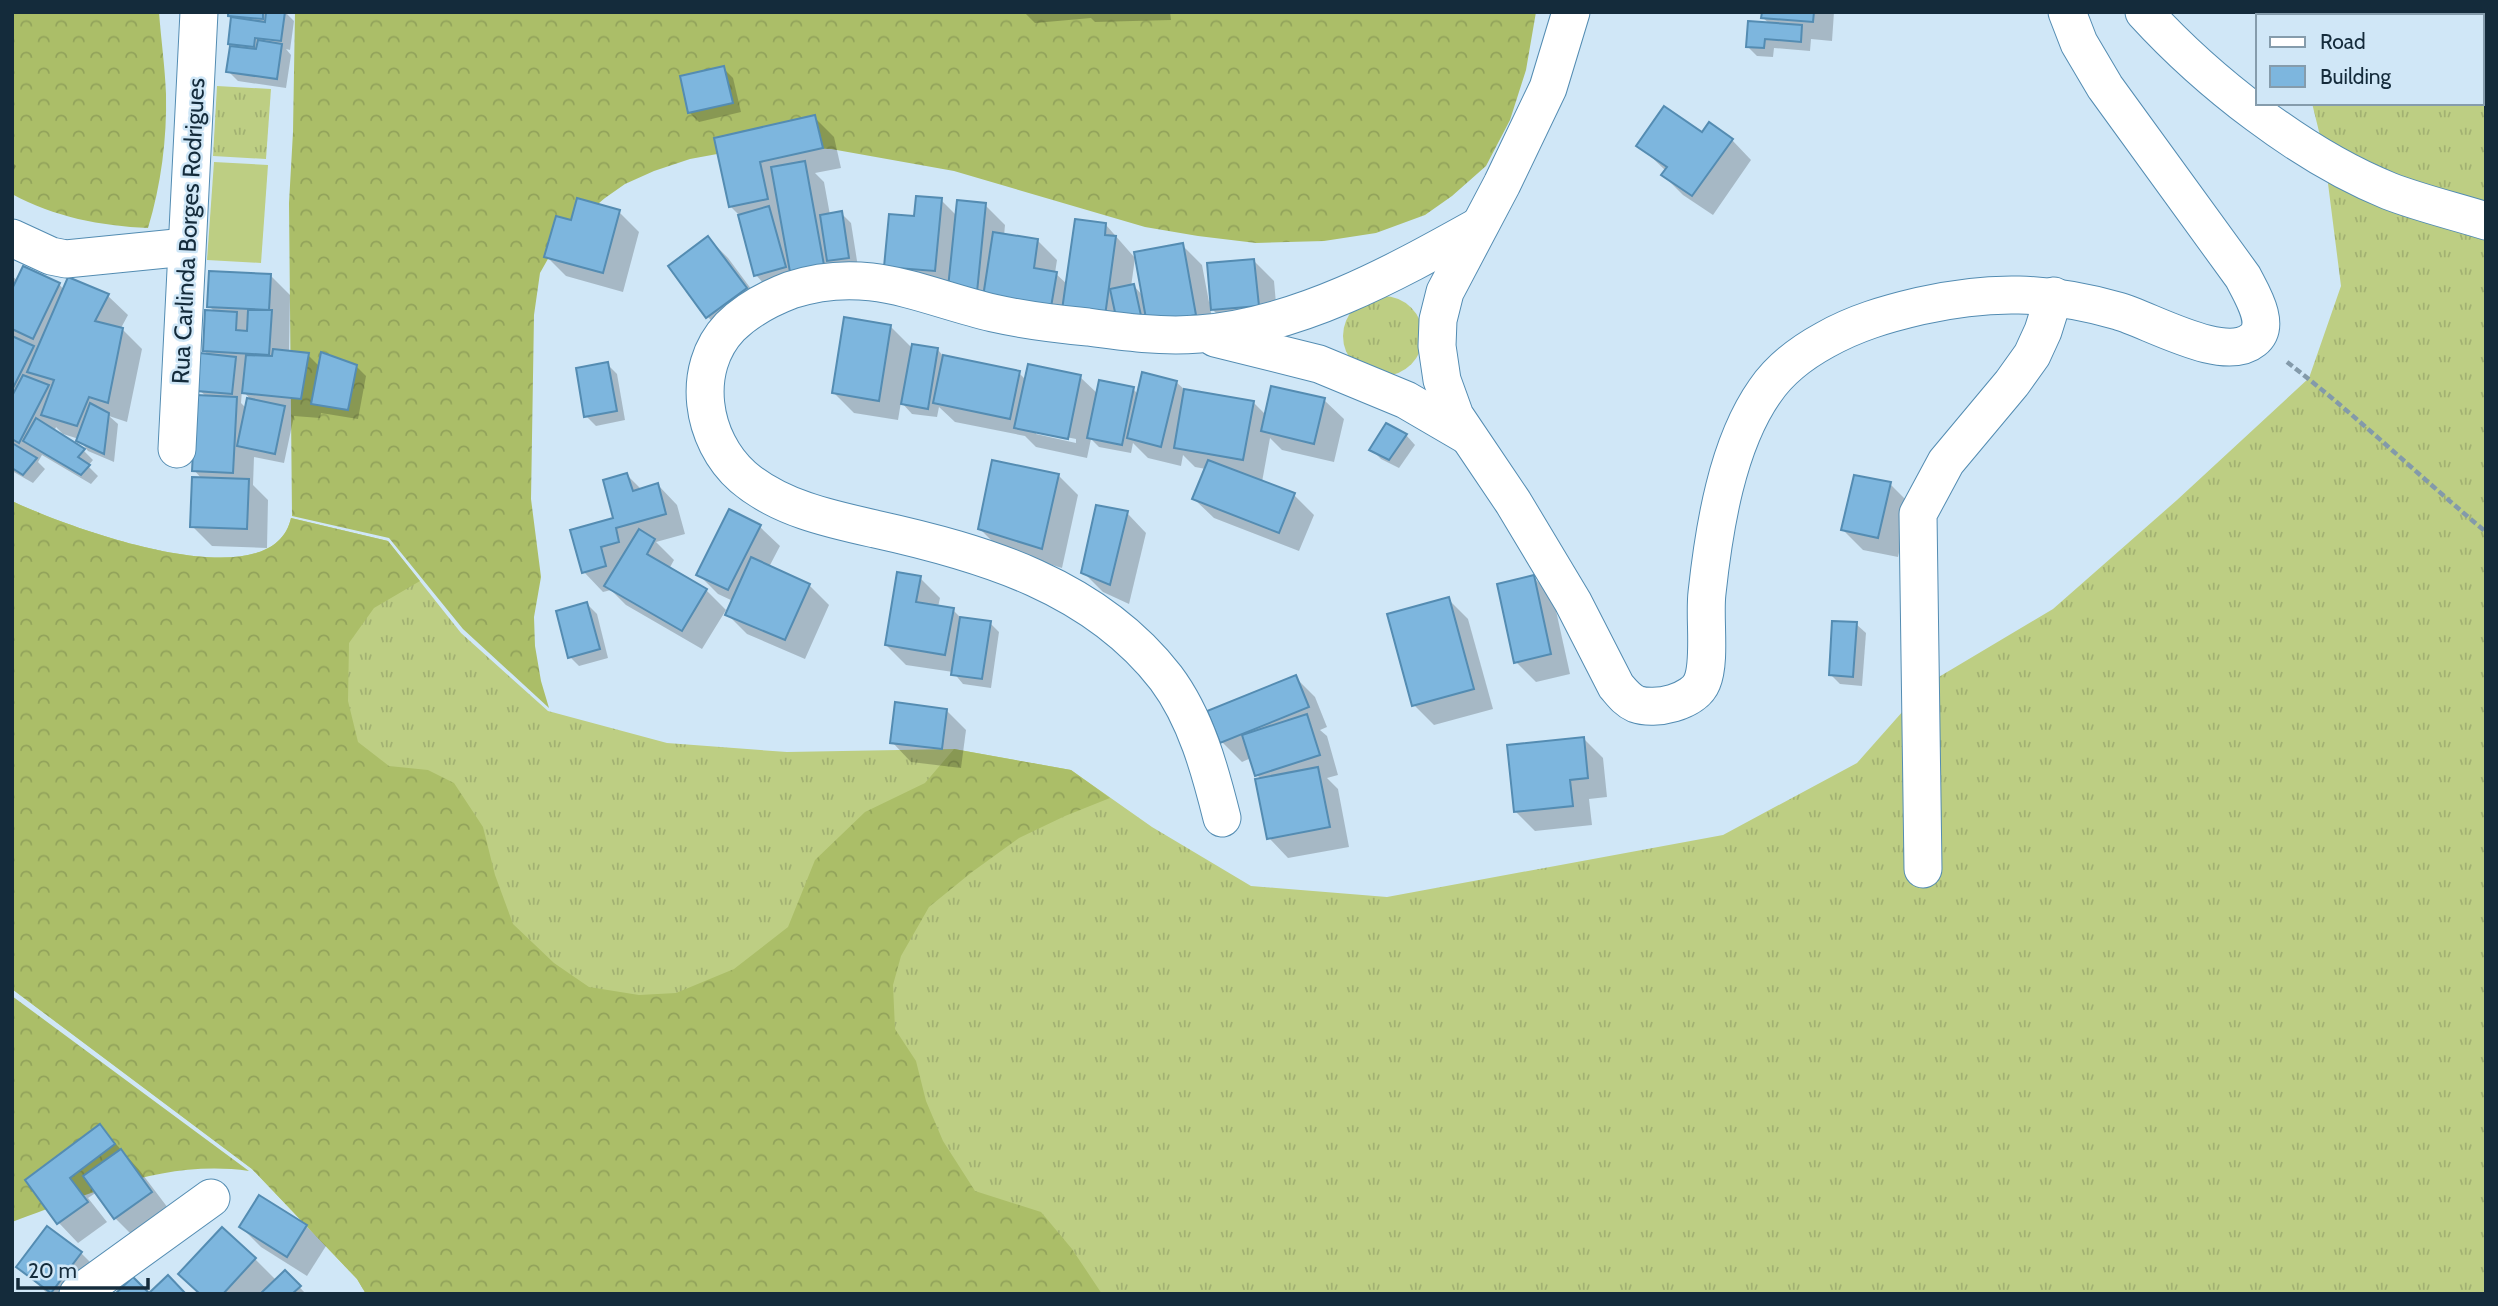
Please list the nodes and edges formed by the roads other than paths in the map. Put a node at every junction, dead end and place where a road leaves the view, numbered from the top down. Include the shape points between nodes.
1 (199, 12) edge
2 (1572, 12) edge
3 (2067, 12) edge
4 (2144, 12) edge
5 (2486, 221) edge
6 (1479, 226) junction
7 (12, 238) edge
8 (171, 248) junction
9 (2054, 296) junction
10 (1200, 334) junction
11 (1472, 443) junction
12 (177, 449) dead end
13 (1222, 818) dead end
14 (1923, 869) dead end
15 (211, 1198) dead end
16 (78, 1294) edge

1 - 8 street, Rua Carlinda Borges Rodrigues
2 - 6 street via 1548,88
3 - 9 street via 2079,43 2116,103 2243,277 2256,304 2260,330 2256,338 2238,346 2204,344 2120,311
4 - 5 street via 2230,93 2342,170 2390,191
6 - 10 street via 1378,279 1299,312
6 - 11 street via 1445,292 1438,320 1439,365 1448,398
7 - 8 street via 66,259
8 - 12 street, Rua Carlinda Borges Rodrigues
9 - 11 street via 1989,294 1873,318 1815,345 1766,389 1733,460 1715,535 1704,676 1697,691 1678,701 1645,706 1626,698 1616,686 1573,602
9 - 14 street via 2032,355 1946,462 1919,514
10 - 11 street via 1319,364 1406,401
10 - 13 street via 1154,335 1046,322 993,313 888,283 828,283 772,299 729,328 712,356 704,402 715,438 734,468 776,499 836,520 998,562 1057,588 1110,621 1167,679 1191,721
15 - 16 street

